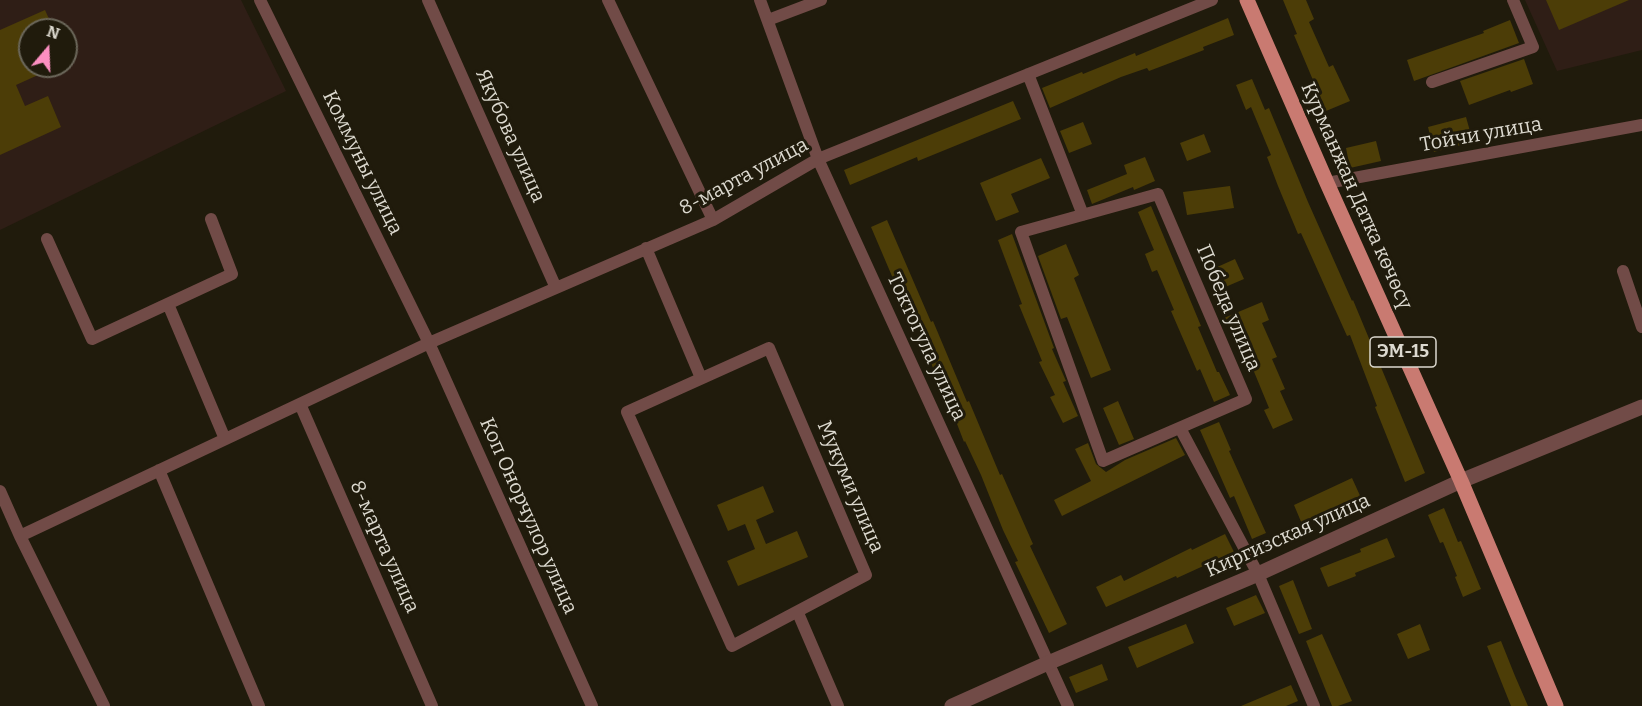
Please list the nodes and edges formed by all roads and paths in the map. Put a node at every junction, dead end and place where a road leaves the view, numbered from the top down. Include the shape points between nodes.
1 (260, 0) edge
2 (428, 0) edge
3 (608, 0) edge
4 (760, 0) edge
5 (821, 0) edge
6 (1212, 0) edge
7 (1247, 0) edge
8 (1513, 0) edge
9 (768, 20) junction
10 (1028, 75) junction
11 (1432, 82) dead end
12 (1642, 125) edge
13 (818, 159) junction
14 (1327, 183) junction
15 (1083, 215) junction
16 (211, 219) dead end
17 (713, 220) junction
18 (47, 239) dead end
19 (646, 248) junction
20 (1623, 271) dead end
21 (556, 288) junction
22 (168, 304) junction
23 (1642, 327) edge
24 (429, 342) junction
25 (701, 378) junction
26 (300, 404) junction
27 (1642, 407) edge
28 (1180, 428) junction
29 (225, 439) junction
30 (159, 470) junction
31 (1461, 481) junction
32 (0, 491) edge
33 (20, 536) junction
34 (1258, 573) junction
35 (798, 613) junction
36 (1048, 663) junction
37 (104, 706) edge
38 (259, 706) edge
39 (432, 706) edge
40 (592, 706) edge
41 (838, 706) edge
42 (952, 706) edge
43 (1068, 706) edge
44 (1314, 706) edge
45 (1556, 706) edge

1 - 24 street, Коммуны улица
2 - 21 street, Якубова улица
3 - 17 street
4 - 9 street, Токтогула улица
5 - 9 street
6 - 10 street, 8-марта улица
7 - 14 main road, Курманжан Датка көчөсү / ЭМ-15
8 - 11 street via 1533,47
9 - 13 street, Токтогула улица
10 - 13 street, 8-марта улица
10 - 15 street
12 - 14 street, Тойчи улица
13 - 17 street, 8-марта улица
13 - 36 street, Токтогула улица
14 - 31 main road, Курманжан Датка көчөсү / ЭМ-15
15 - 28 street, Победа улица via 1158,194 1246,399
15 - 28 street, Победа улица via 1021,232 1103,461
16 - 22 street via 232,274
17 - 19 street, 8-марта улица
18 - 22 street via 92,339
19 - 21 street, 8-марта улица
19 - 25 street
20 - 23 street
21 - 24 street, 8-марта улица
22 - 29 street
24 - 26 street, 8-марта улица
24 - 40 street, Коп Онорчулор улица
25 - 35 street, Мукуми улица via 769,348 866,575
25 - 35 street, Мукуми улица via 627,412 732,646
26 - 29 street, 8-марта улица
26 - 39 street, 8-марта улица
27 - 31 street, Киргизская улица
28 - 34 street
29 - 30 street, 8-марта улица
30 - 33 street, 8-марта улица
30 - 38 street
31 - 34 street, Киргизская улица
31 - 45 main road, Курманжан Датка көчөсү / ЭМ-15
32 - 33 street
33 - 37 street
34 - 36 street, Киргизская улица
34 - 44 street
35 - 41 street
36 - 42 street, Киргизская улица
36 - 43 street, Токтогула улица

